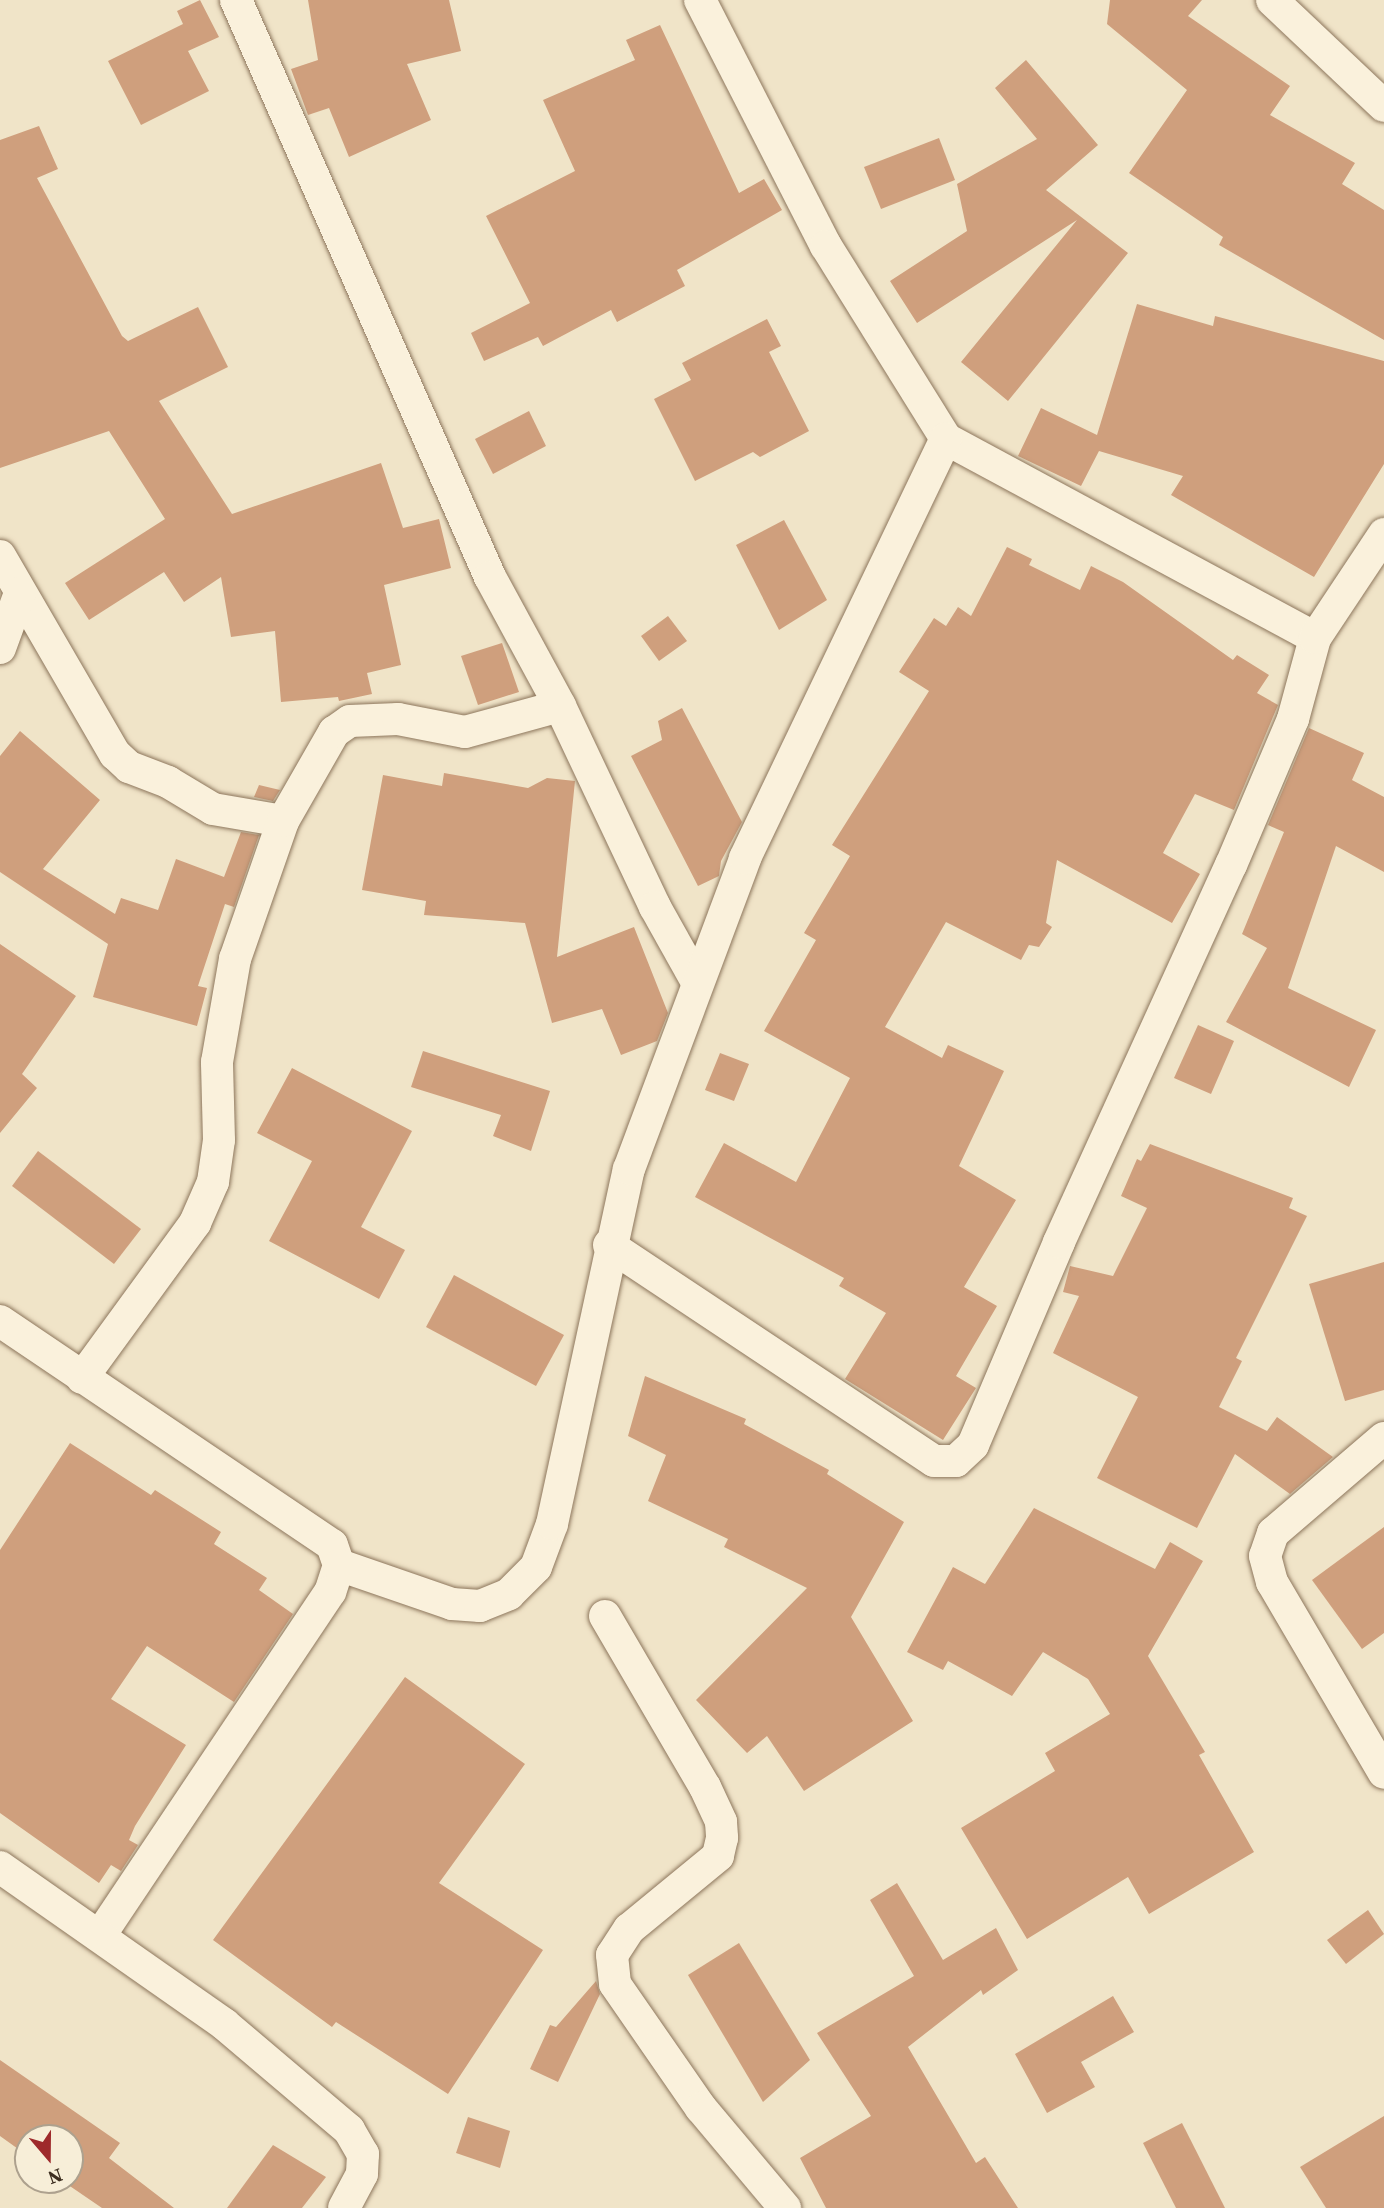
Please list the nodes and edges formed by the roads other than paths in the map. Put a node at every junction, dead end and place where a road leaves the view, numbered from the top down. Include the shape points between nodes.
1 (236, 0) edge
2 (700, 0) edge
3 (1272, 0) edge
4 (1384, 106) edge
5 (946, 439) junction
6 (1384, 534) edge
7 (0, 556) edge
8 (20, 593) junction
9 (1315, 638) junction
10 (0, 649) edge
11 (560, 706) junction
12 (283, 821) junction
13 (697, 982) junction
14 (609, 1245) junction
15 (0, 1321) edge
16 (82, 1378) junction
17 (1384, 1438) edge
18 (339, 1565) junction
19 (605, 1616) dead end
20 (1384, 1773) edge
21 (0, 1867) edge
22 (102, 1934) junction
23 (344, 2208) edge
24 (785, 2208) edge

1 - 11 street via 438,464 490,577
2 - 5 street via 826,246
3 - 4 street
5 - 9 street
5 - 13 street via 745,858
6 - 9 street
7 - 8 street
8 - 10 street
8 - 12 street via 115,754 130,767 168,782 213,809
9 - 14 street via 1293,719 1231,865 1059,1242 973,1444 956,1461 934,1461
11 - 12 street via 465,732 398,719 350,721 334,732
11 - 13 street via 654,907
12 - 16 street via 235,959 222,1026 217,1062 219,1140 213,1182 195,1223
13 - 14 street via 629,1169
14 - 18 street via 552,1524 536,1567 509,1594 480,1606 452,1604
15 - 16 street
16 - 18 street via 332,1545
17 - 20 street via 1273,1533 1265,1556 1272,1583
18 - 22 street via 330,1592
19 - 24 street via 722,1822 718,1856 629,1929 612,1955 615,1984 701,2108
21 - 22 street
22 - 23 street via 224,2024 349,2130 363,2154 363,2164

